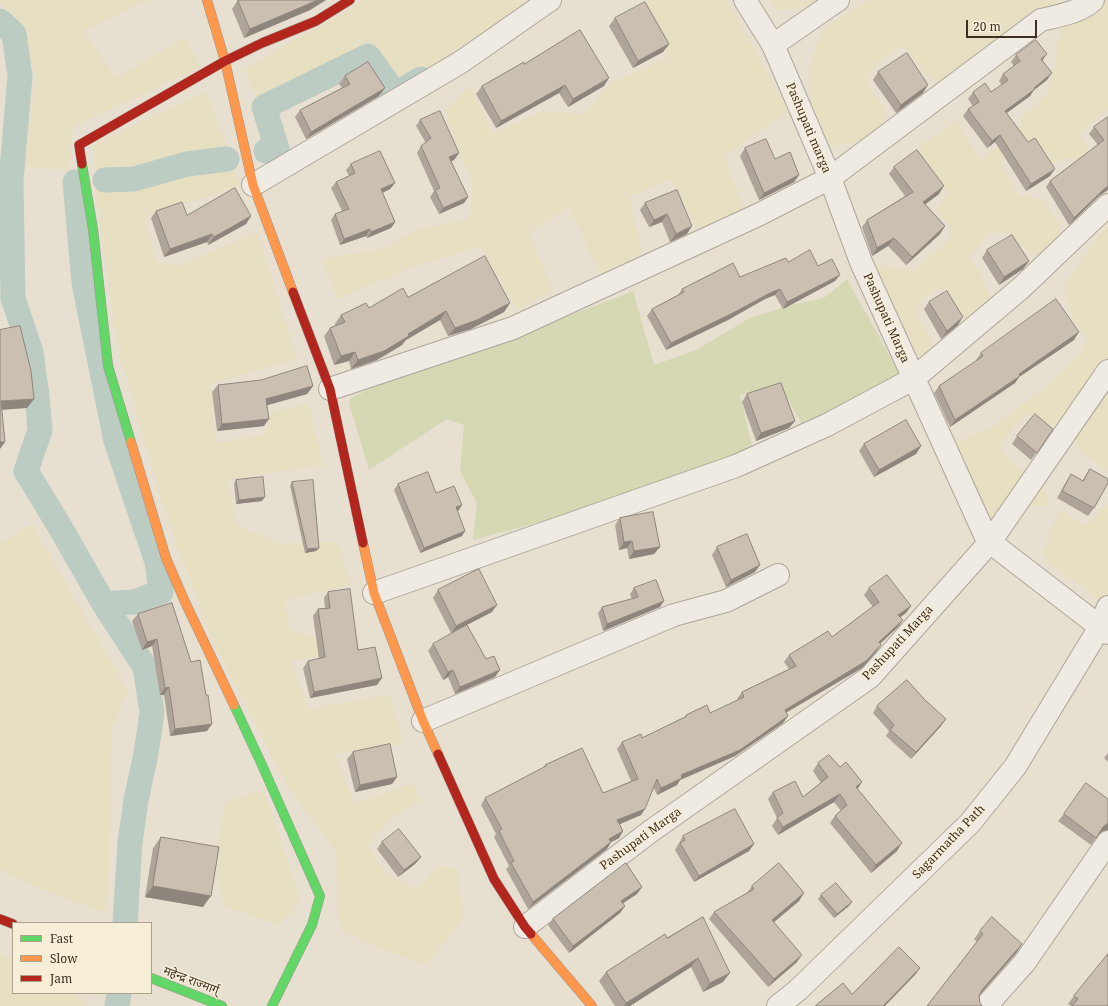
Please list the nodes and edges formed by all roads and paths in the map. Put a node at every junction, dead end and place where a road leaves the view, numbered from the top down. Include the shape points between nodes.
1 (207, 0) edge
2 (350, 0) edge
3 (550, 0) edge
4 (745, 0) edge
5 (838, 0) edge
6 (1093, 0) edge
7 (772, 45) junction
8 (225, 62) junction
9 (830, 178) junction
10 (253, 185) junction
11 (1108, 205) edge
12 (861, 262) joint
13 (1108, 371) edge
14 (913, 379) junction
15 (330, 389) junction
16 (990, 542) junction
17 (778, 575) dead end
18 (374, 593) junction
19 (1108, 607) edge
20 (1104, 630) edge
21 (424, 721) junction
22 (1108, 842) edge
23 (0, 919) edge
24 (12, 924) edge
25 (525, 927) junction
26 (152, 978) edge
27 (222, 1006) edge
28 (272, 1006) edge
29 (592, 1006) edge
30 (778, 1006) edge
31 (986, 1006) edge

1 - 8 main road
2 - 8 main road via 316,21 262,43
3 - 10 street via 461,62
4 - 7 street, Pashupati marga
5 - 7 street
6 - 9 street via 1090,4 1069,13 1041,20
7 - 9 street, Pashupati marga
8 - 10 main road
8 - 28 main road via 79,145 93,229 108,366 166,558 320,896 312,925
9 - 12 street, Pashupati marga
9 - 15 street via 760,214 513,328
10 - 15 main road
11 - 14 street via 1021,288
12 - 14 street, Pashupati Marga
13 - 16 street
14 - 16 street, Pashupati Marga
14 - 18 street via 826,425 736,466
15 - 18 main road
16 - 20 street
16 - 25 street, Pashupati Marga via 870,677 651,831
17 - 21 street via 726,601 674,614
18 - 21 main road
19 - 20 street, Sagarmatha Path
20 - 30 street, Sagarmatha Path via 1015,767 970,823 798,990
21 - 25 main road via 494,879
22 - 31 street via 1025,962
23 - 24 main road
25 - 29 main road
26 - 27 main road, महेन्द्र राज्मार्ग्

